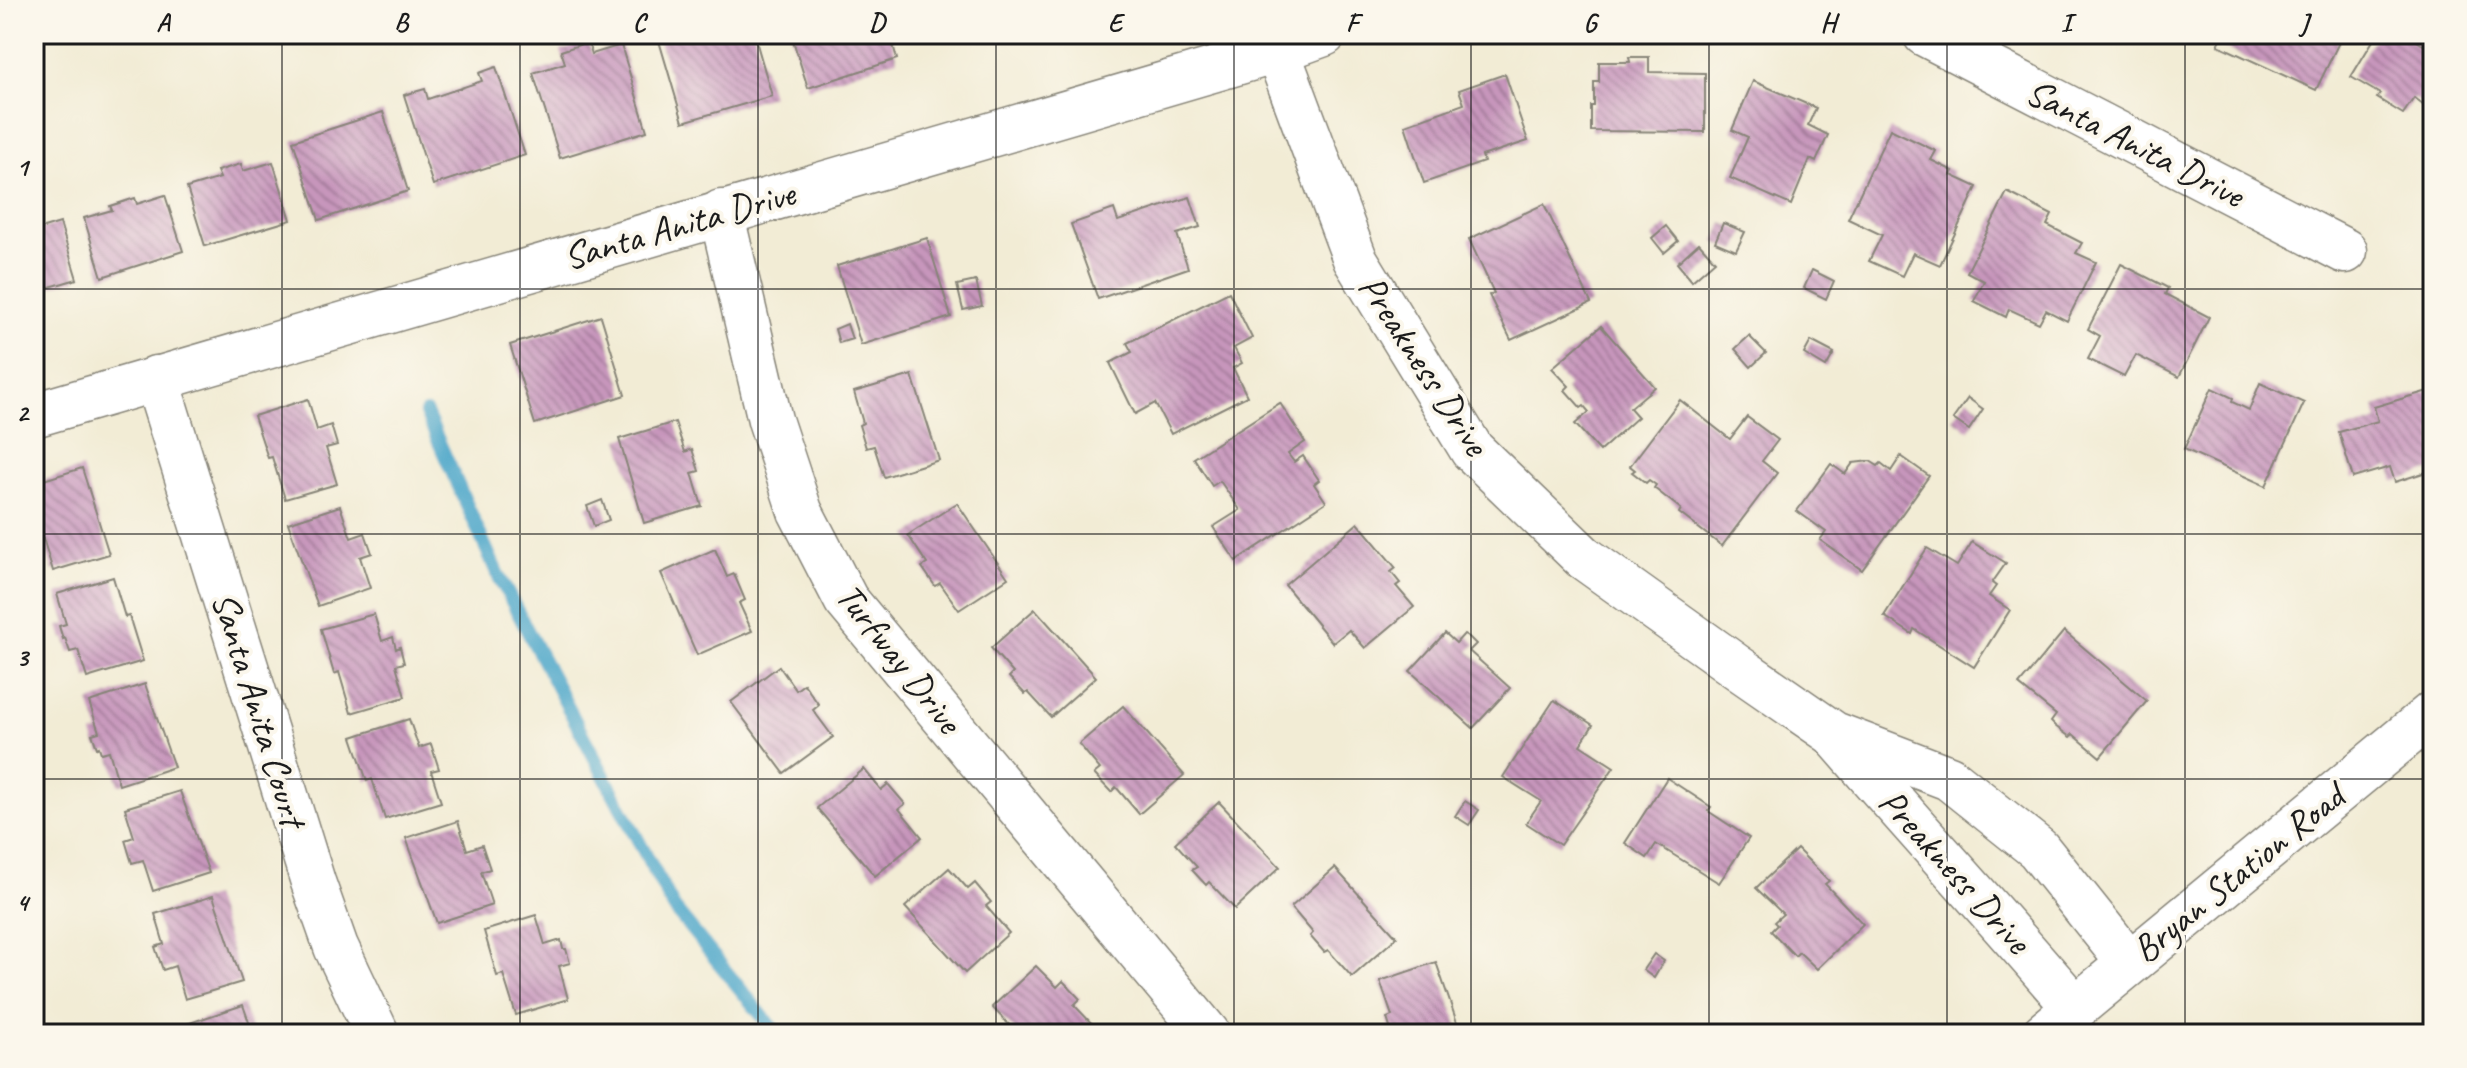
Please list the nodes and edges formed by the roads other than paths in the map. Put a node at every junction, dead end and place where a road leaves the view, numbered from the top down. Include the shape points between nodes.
1 (1324, 34) edge
2 (1925, 34) edge
3 (1274, 43) edge
4 (721, 212) junction
5 (2345, 251) dead end
6 (156, 378) junction
7 (34, 415) edge
8 (2433, 713) edge
9 (1834, 734) junction
10 (2129, 963) junction
11 (2059, 1021) edge
12 (377, 1034) edge
13 (1208, 1034) edge

1 - 3 street, Santa Anita Drive
2 - 5 street, Santa Anita Drive
3 - 4 street, Santa Anita Drive
3 - 9 street, Preakness Drive via 1355,259 1472,450 1583,557
4 - 6 street, Santa Anita Drive
4 - 13 street, Turfway Drive via 770,420 800,511 846,600
6 - 7 street, Santa Anita Drive
6 - 12 street, Santa Anita Court via 313,882 336,947
8 - 10 street, Bryan Station Road
9 - 10 street, Preakness Drive via 1949,778 2038,849
9 - 11 street, Preakness Drive via 1978,894
10 - 11 street, Bryan Station Road

